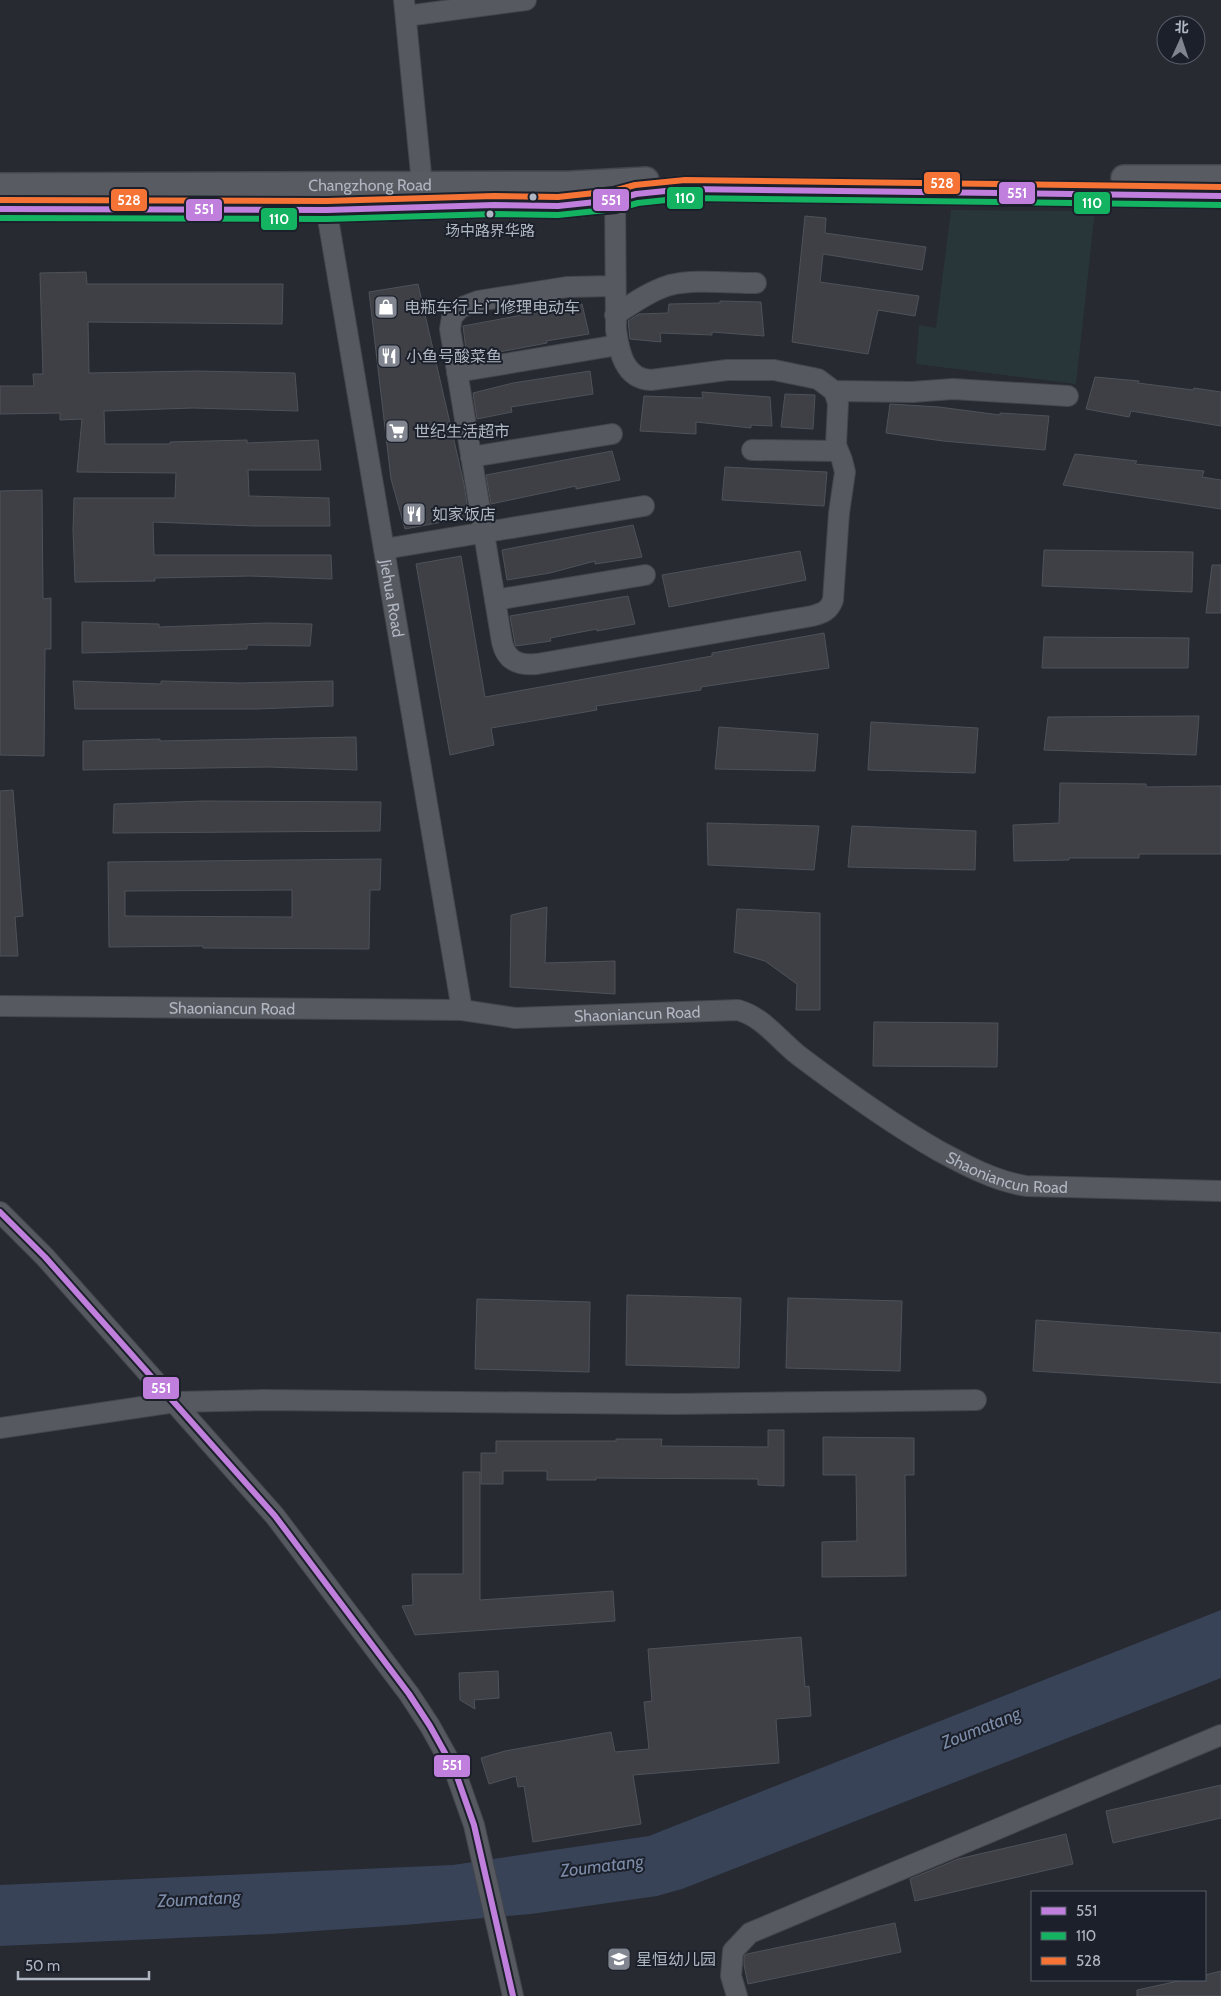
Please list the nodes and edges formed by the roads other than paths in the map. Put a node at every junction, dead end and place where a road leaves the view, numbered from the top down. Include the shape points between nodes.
1 (526, 0) edge
2 (405, 8) edge
3 (1221, 178) edge
4 (422, 184) junction
5 (0, 186) edge
6 (615, 191) junction
7 (1221, 196) edge
8 (325, 198) junction
9 (0, 209) edge
10 (756, 283) dead end
11 (614, 286) junction
12 (615, 315) junction
13 (618, 345) junction
14 (457, 372) junction
15 (834, 392) junction
16 (1068, 396) dead end
17 (612, 434) dead end
18 (752, 450) dead end
19 (837, 451) junction
20 (471, 457) junction
21 (644, 506) dead end
22 (484, 533) junction
23 (384, 550) junction
24 (645, 575) dead end
25 (495, 600) junction
26 (0, 1006) edge
27 (462, 1010) junction
28 (1221, 1191) edge
29 (0, 1212) edge
30 (976, 1400) dead end
31 (174, 1402) junction
32 (0, 1428) edge
33 (1221, 1735) edge
34 (513, 1996) edge
35 (738, 1996) edge

1 - 2 street
2 - 4 street
3 - 6 main road, Changzhong Road via 674,177
4 - 6 main road, Changzhong Road
4 - 8 main road, Changzhong Road
5 - 8 main road, Changzhong Road
6 - 7 main road, Changzhong Road via 636,194 685,189
6 - 8 main road, Changzhong Road via 558,206
6 - 11 street
8 - 9 main road, Changzhong Road
8 - 23 street, Jiehua Road
10 - 12 street via 668,286
11 - 12 street
11 - 14 street via 554,289 478,300 460,308 452,317 450,328
12 - 13 street
13 - 14 street
13 - 15 street via 627,367 646,380 727,370 774,370 818,379
14 - 20 street
15 - 16 street via 953,389
15 - 19 street via 838,403
17 - 20 street
18 - 19 street
19 - 25 street via 844,464 845,476 837,528 834,594 832,605 825,612 531,665 513,661 505,653
20 - 22 street
21 - 22 street
22 - 23 street
22 - 25 street
23 - 27 street, Jiehua Road
24 - 25 street
26 - 27 street, Shaoniancun Road
27 - 28 street, Shaoniancun Road via 515,1018 738,1010 757,1018 796,1053 899,1127 961,1163 1000,1180 1026,1186
29 - 31 street via 45,1257
30 - 31 street via 675,1404
31 - 32 street
31 - 34 street via 275,1516 409,1694 435,1734 455,1772 471,1816
33 - 35 street via 750,1933 733,1951 730,1976

